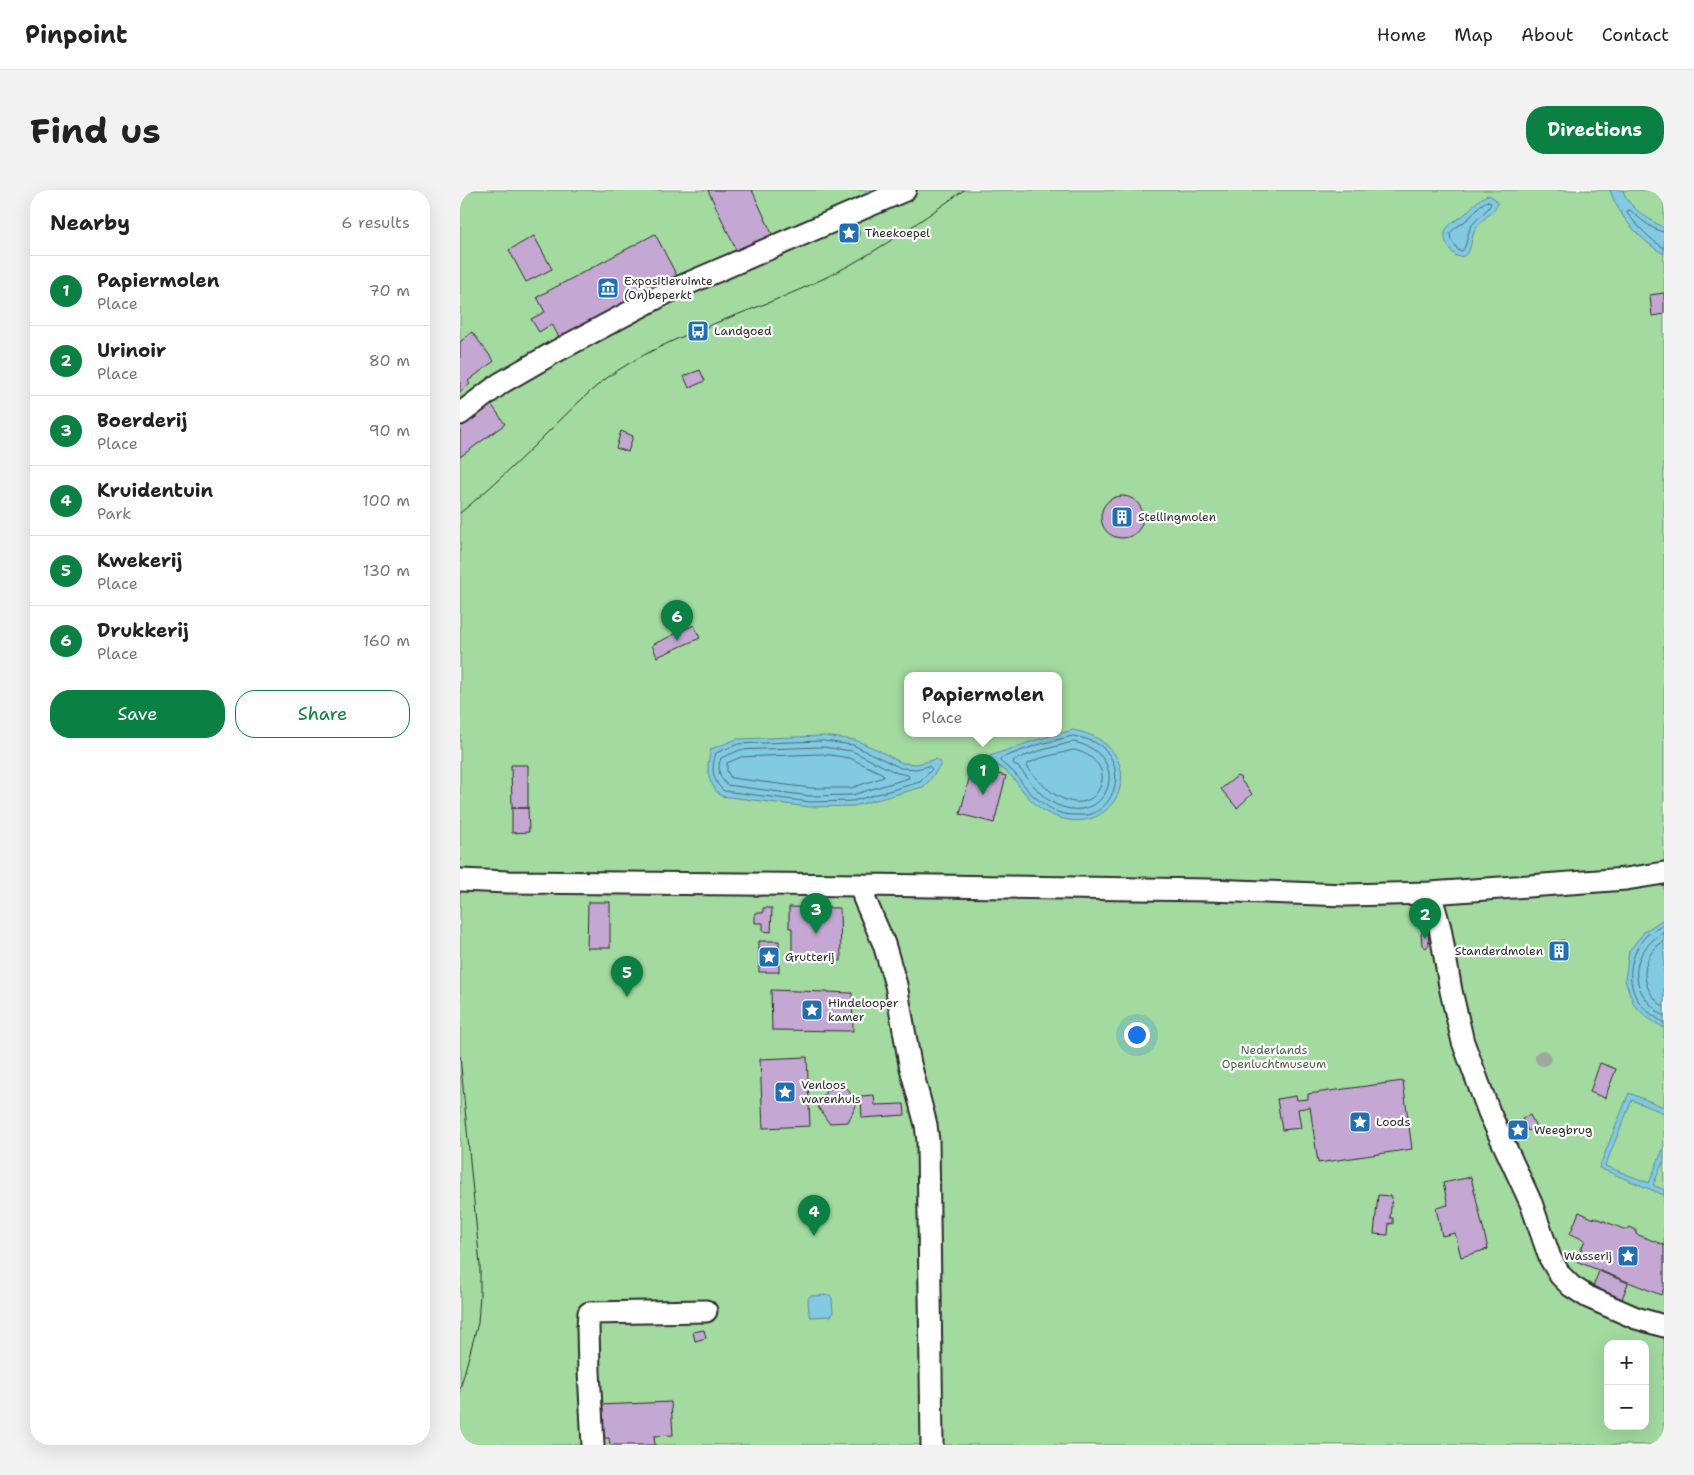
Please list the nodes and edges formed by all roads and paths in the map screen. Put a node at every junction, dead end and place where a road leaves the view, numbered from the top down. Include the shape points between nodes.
1 (905, 190) edge
2 (460, 414) edge
3 (1664, 873) edge
4 (460, 880) edge
5 (864, 885) junction
6 (1430, 893) junction
7 (706, 1311) dead end
8 (1664, 1326) edge
9 (593, 1445) edge
10 (932, 1445) edge

1 - 2 street via 666,294 501,383
3 - 6 street via 1626,879
4 - 5 street
5 - 6 street via 1346,895
5 - 10 street via 864,898 884,944 896,985 910,1064 926,1124
6 - 8 street via 1463,1042 1489,1112 1531,1203 1550,1258 1560,1275 1588,1297 1636,1318
7 - 9 street via 589,1313

